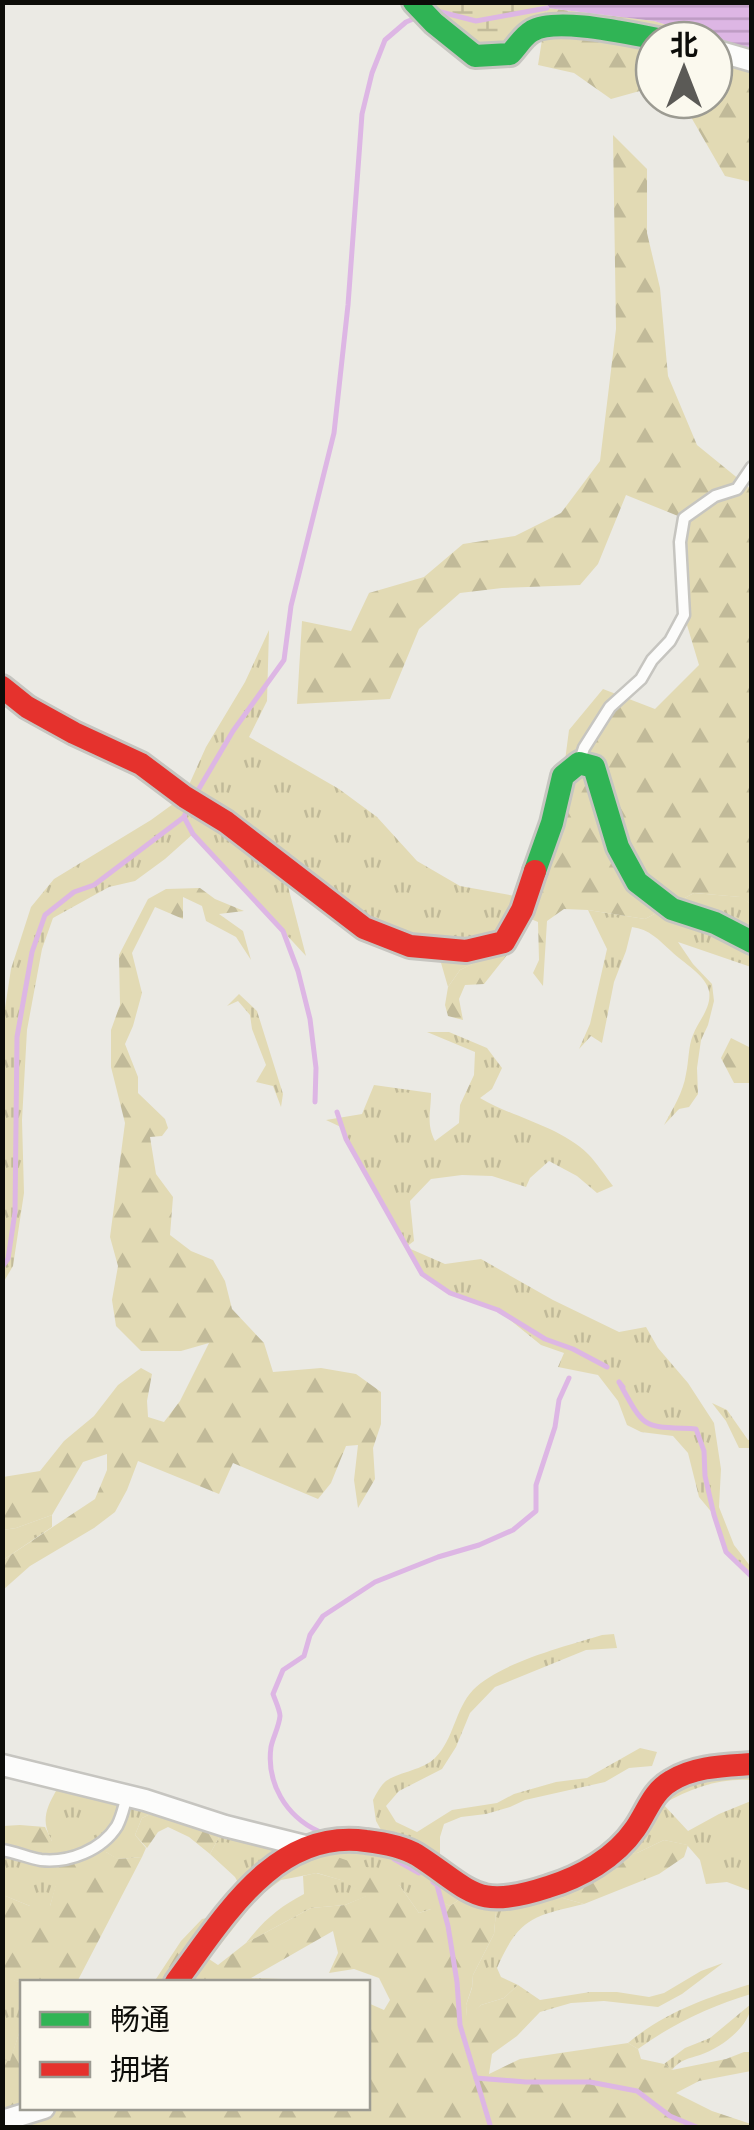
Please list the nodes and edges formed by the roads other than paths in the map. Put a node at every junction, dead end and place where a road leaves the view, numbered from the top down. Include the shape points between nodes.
1 (414, 2) edge
2 (634, 35) edge
3 (752, 467) edge
4 (2, 687) edge
5 (579, 763) junction
6 (752, 942) edge
7 (752, 1764) edge
8 (2, 1765) edge
9 (127, 1796) junction
10 (304, 1846) junction
11 (2, 1850) edge
12 (177, 1980) edge
13 (38, 2110) edge
14 (2, 2121) edge

1 - 2 street via 475,56 510,54 543,26
3 - 5 lane via 737,489 684,518 684,615 641,680 610,707
4 - 5 street via 74,733 142,764 364,928 410,946 466,951 504,942 522,910 563,776
5 - 6 street via 594,768 618,848 637,882 672,909
7 - 10 street via 682,1775 653,1794 633,1833 580,1876 497,1900 467,1894 412,1851 365,1838
8 - 9 street
9 - 10 street
9 - 11 lane via 120,1823 90,1851 42,1860
10 - 12 street via 267,1870 224,1914
13 - 14 street

